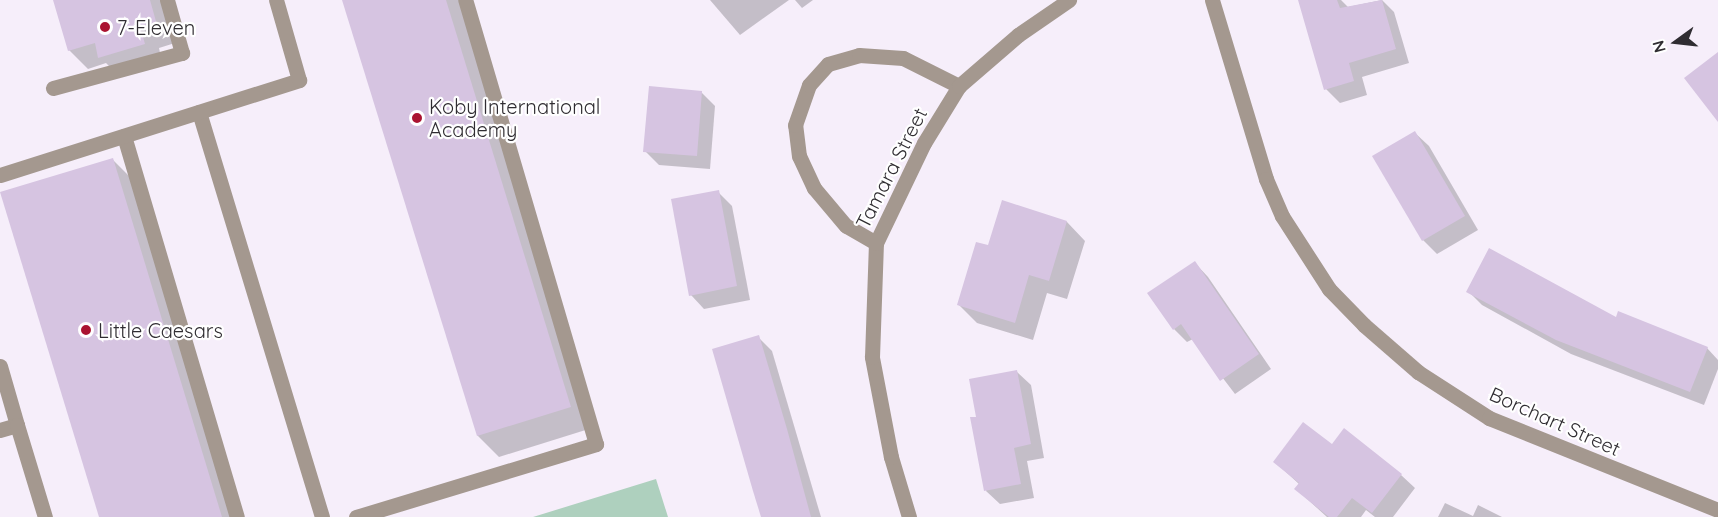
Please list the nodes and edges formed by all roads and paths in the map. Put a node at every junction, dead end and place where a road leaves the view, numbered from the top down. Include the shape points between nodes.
1 (167, 0) edge
2 (276, 0) edge
3 (465, 0) edge
4 (1069, 0) edge
5 (1212, 0) edge
6 (959, 86) junction
7 (52, 88) dead end
8 (199, 112) junction
9 (124, 136) junction
10 (0, 175) edge
11 (876, 243) junction
12 (0, 366) edge
13 (17, 425) junction
14 (0, 430) edge
15 (1718, 510) edge
16 (45, 517) edge
17 (237, 517) edge
18 (322, 517) edge
19 (356, 517) edge
20 (909, 517) edge

1 - 7 street via 182,53
2 - 8 street via 299,80
3 - 19 street via 596,444
4 - 6 street, Tamara Street via 1018,35
5 - 15 street, Borchart Street via 1266,179 1282,216 1329,289 1364,325 1418,372 1489,418
6 - 11 street, Tamara Street via 924,143
6 - 11 street via 903,58 859,55 828,64 809,85 795,125 799,156 814,188 846,226
8 - 9 street
8 - 18 street
9 - 10 street
9 - 17 street
11 - 20 street, Tamara Street via 872,357 891,457
12 - 13 street
13 - 14 street
13 - 16 street

